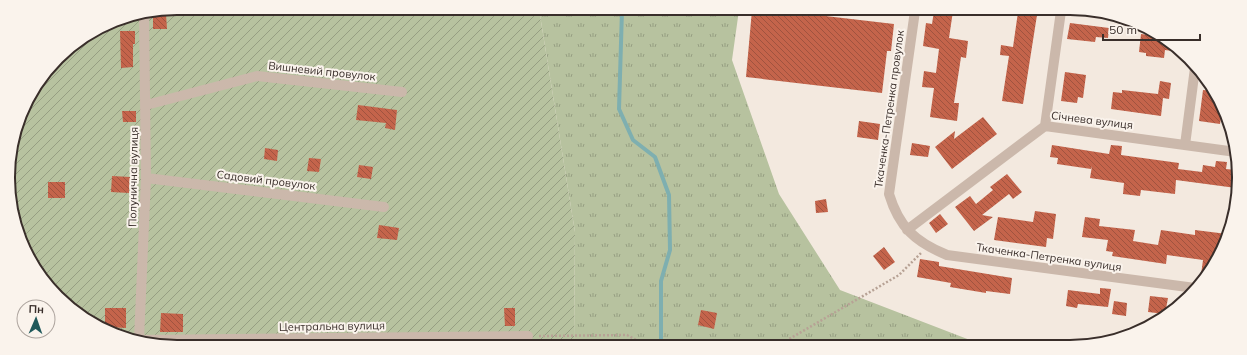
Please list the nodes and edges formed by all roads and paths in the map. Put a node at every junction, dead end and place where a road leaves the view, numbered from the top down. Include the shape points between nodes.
1 (914, 15) edge
2 (1060, 15) edge
3 (144, 19) edge
4 (1194, 73) edge
5 (402, 92) dead end
6 (146, 105) junction
7 (1045, 126) junction
8 (1185, 145) junction
9 (1230, 151) edge
10 (146, 178) junction
11 (384, 207) dead end
12 (907, 230) junction
13 (927, 247) junction
14 (1189, 287) edge
15 (137, 335) edge
16 (528, 336) joint
17 (164, 340) edge
18 (636, 340) edge
19 (788, 340) edge

1 - 12 street, Ткаченка-Петренка провулок via 889,194 894,212
2 - 7 street
3 - 6 street, Полунична вулиця
4 - 8 street
5 - 6 street, Вишневий провулок via 257,76
6 - 10 street, Полунична вулиця
7 - 8 street, Січнева вулиця
7 - 12 street, Січнева вулиця
8 - 9 street, Січнева вулиця
10 - 11 street, Садовий провулок
10 - 15 street, Полунична вулиця
12 - 13 street, Ткаченка-Петренка вулиця
13 - 14 street, Ткаченка-Петренка вулиця via 947,255
13 - 19 path via 899,275
16 - 17 street, Центральна вулиця
16 - 18 path via 627,335

